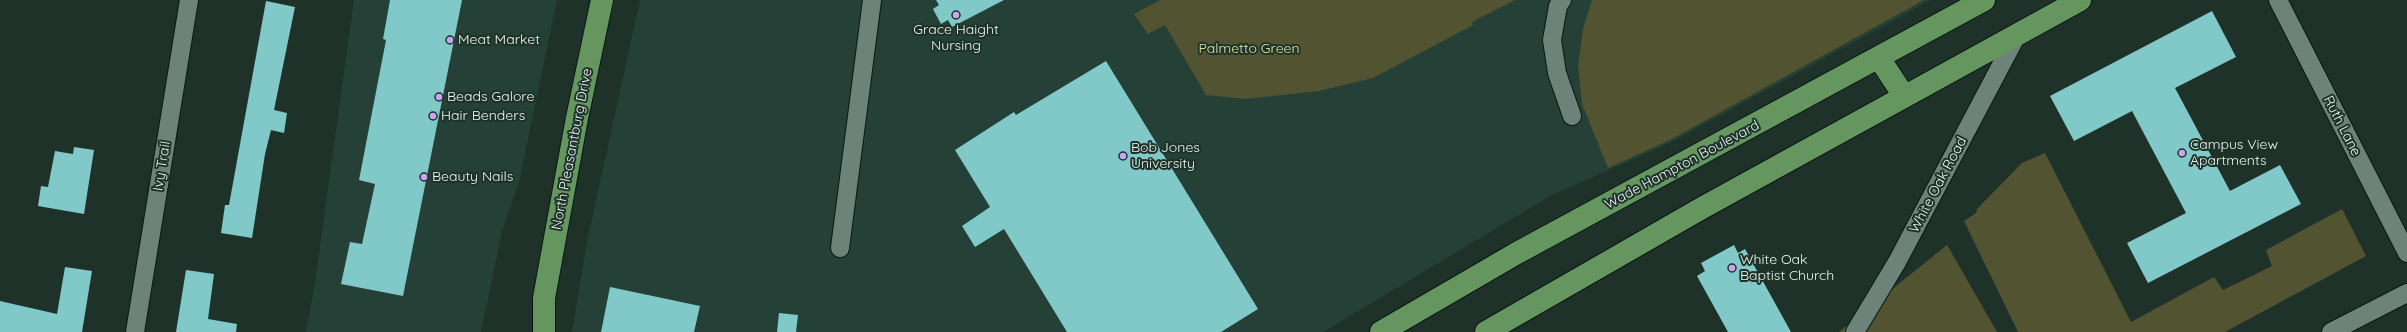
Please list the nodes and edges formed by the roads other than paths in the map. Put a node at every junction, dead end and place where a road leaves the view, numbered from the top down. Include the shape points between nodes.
1 (189, 0) edge
2 (602, 0) edge
3 (872, 0) edge
4 (1562, 0) edge
5 (1984, 0) edge
6 (2278, 0) edge
7 (2076, 1) edge
8 (2017, 34) junction
9 (1879, 58) junction
10 (1904, 96) junction
11 (1572, 116) dead end
12 (840, 248) dead end
13 (2407, 253) edge
14 (2407, 293) edge
15 (544, 298) junction
16 (135, 332) edge
17 (528, 332) edge
18 (544, 332) edge
19 (1381, 332) edge
20 (1486, 332) edge
21 (1855, 332) edge
22 (2332, 332) edge

1 - 16 street, Ivy Trail
2 - 15 main road, North Pleasantburg Drive
3 - 12 street
4 - 11 street via 1558,6 1552,40 1558,73
5 - 9 main road, Wade Hampton Boulevard
6 - 13 street, Ruth Lane
7 - 8 main road
8 - 10 main road
8 - 21 street, White Oak Road via 1896,262
9 - 10 main road
9 - 19 main road, Wade Hampton Boulevard via 1517,252
10 - 20 main road
14 - 22 street
15 - 17 main road, North Pleasantburg Drive
15 - 18 main road, North Pleasantburg Drive

